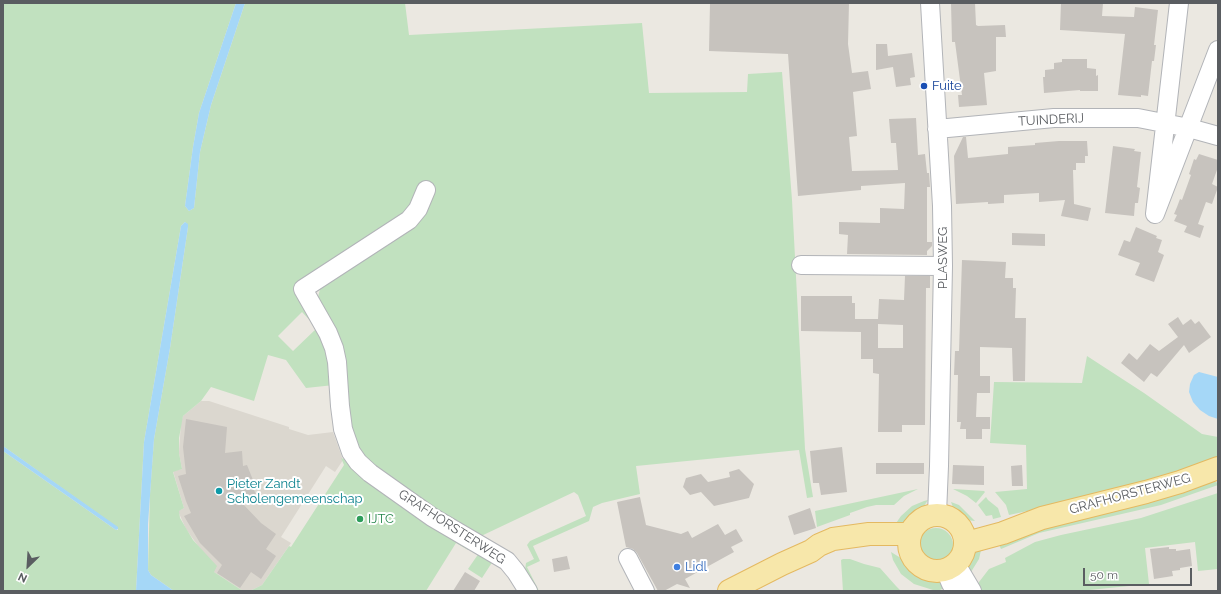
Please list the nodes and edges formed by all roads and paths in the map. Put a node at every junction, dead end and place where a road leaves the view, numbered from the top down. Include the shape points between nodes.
1 (930, 3) edge
2 (1179, 3) edge
3 (1218, 50) edge
4 (1165, 123) junction
5 (1189, 128) junction
6 (938, 129) junction
7 (1218, 136) edge
8 (426, 190) dead end
9 (802, 265) dead end
10 (943, 266) junction
11 (1218, 468) edge
12 (937, 514) junction
13 (964, 536) junction
14 (910, 542) junction
15 (628, 558) dead end
16 (951, 567) junction
17 (528, 591) edge
18 (645, 591) edge
19 (729, 591) edge
20 (956, 591) edge
21 (972, 591) edge

1 - 6 street, PLASWEG
2 - 4 street
3 - 5 street
4 - 5 street, TUINDERIJ
4 - 5 street via 1155,214
4 - 6 street, TUINDERIJ via 1138,118 1054,118
5 - 7 street, TUINDERIJ
6 - 10 street, PLASWEG
8 - 17 street, GRAFHORSTERWEG via 418,209 409,220 303,289 334,348 343,429 351,452 358,462 370,474 432,517 507,562
9 - 10 street
10 - 12 street, PLASWEG
11 - 13 main road, GRAFHORSTERWEG via 1146,492 1042,518 1003,533
12 - 13 main road via 955,520
12 - 14 main road via 918,522
13 - 16 main road via 964,555
14 - 16 main road via 916,561 926,569 938,571
14 - 19 main road via 811,551
15 - 18 street
16 - 20 street via 951,584
16 - 21 street

